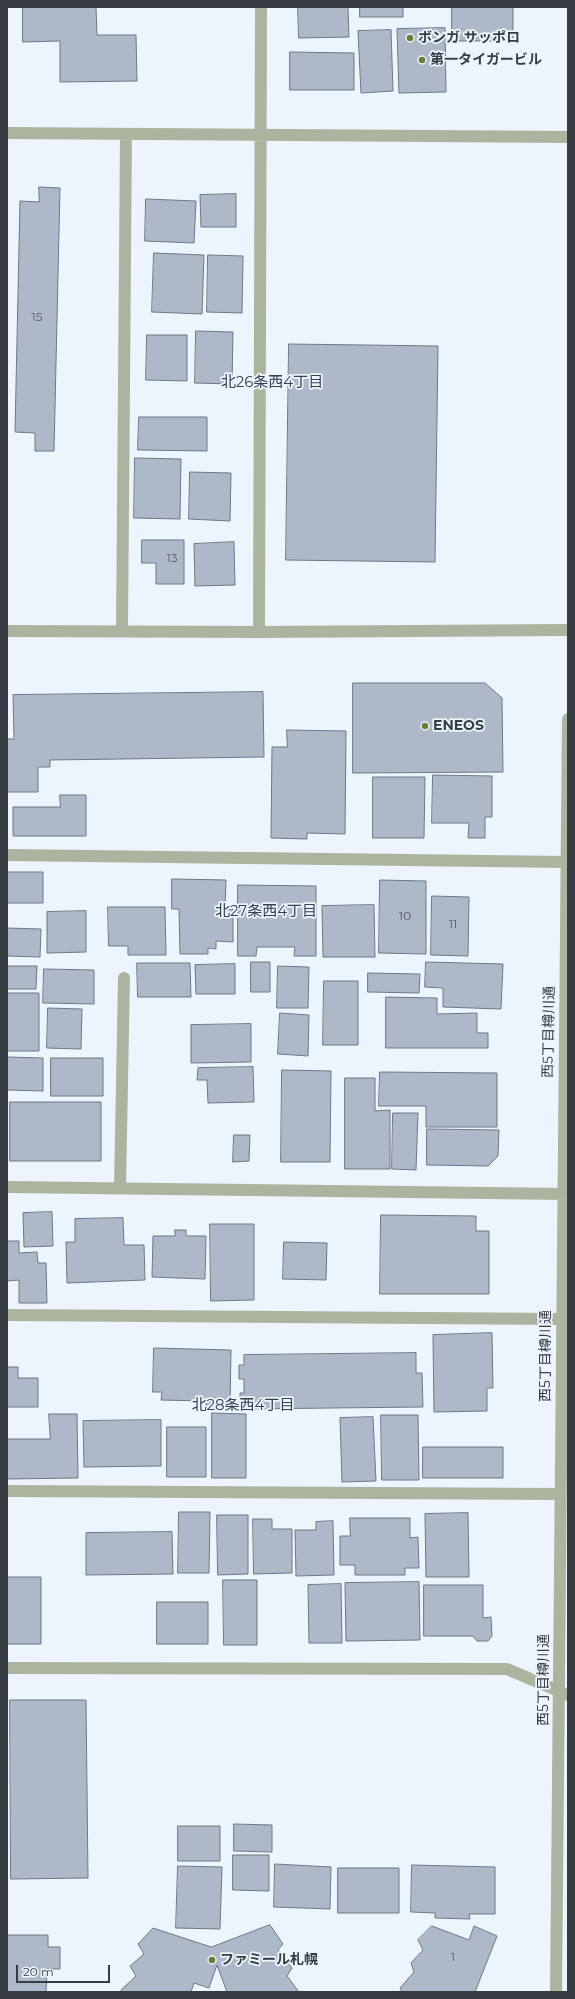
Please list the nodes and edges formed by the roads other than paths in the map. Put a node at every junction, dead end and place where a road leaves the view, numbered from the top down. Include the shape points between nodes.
1 (261, 7) edge
2 (7, 132) edge
3 (126, 134) junction
4 (261, 135) junction
5 (568, 138) edge
6 (122, 630) junction
7 (568, 630) edge
8 (7, 631) edge
9 (258, 632) junction
10 (568, 719) edge
11 (7, 855) edge
12 (566, 862) junction
13 (567, 931) edge
14 (124, 978) dead end
15 (7, 1187) edge
16 (120, 1188) junction
17 (565, 1194) edge
18 (7, 1315) edge
19 (561, 1319) junction
20 (565, 1391) edge
21 (7, 1491) edge
22 (560, 1494) junction
23 (7, 1668) edge
24 (563, 1693) edge
25 (562, 1973) edge
26 (556, 1992) edge

1 - 4 street
2 - 3 street
3 - 4 street
3 - 6 street
4 - 5 street
4 - 9 street
6 - 8 street
6 - 9 street
7 - 9 street
10 - 12 street, 西5丁目樽川通
11 - 12 street
12 - 13 street, 西5丁目樽川通
13 - 17 street, 西5丁目樽川通
14 - 16 street
15 - 16 street
16 - 17 street
17 - 19 street, 西5丁目樽川通
18 - 19 street
19 - 20 street, 西5丁目樽川通
20 - 22 street, 西5丁目樽川通
21 - 22 street
22 - 24 street, 西5丁目樽川通
23 - 24 street via 507,1669
24 - 25 street, 西5丁目樽川通
25 - 26 street, 西5丁目樽川通

